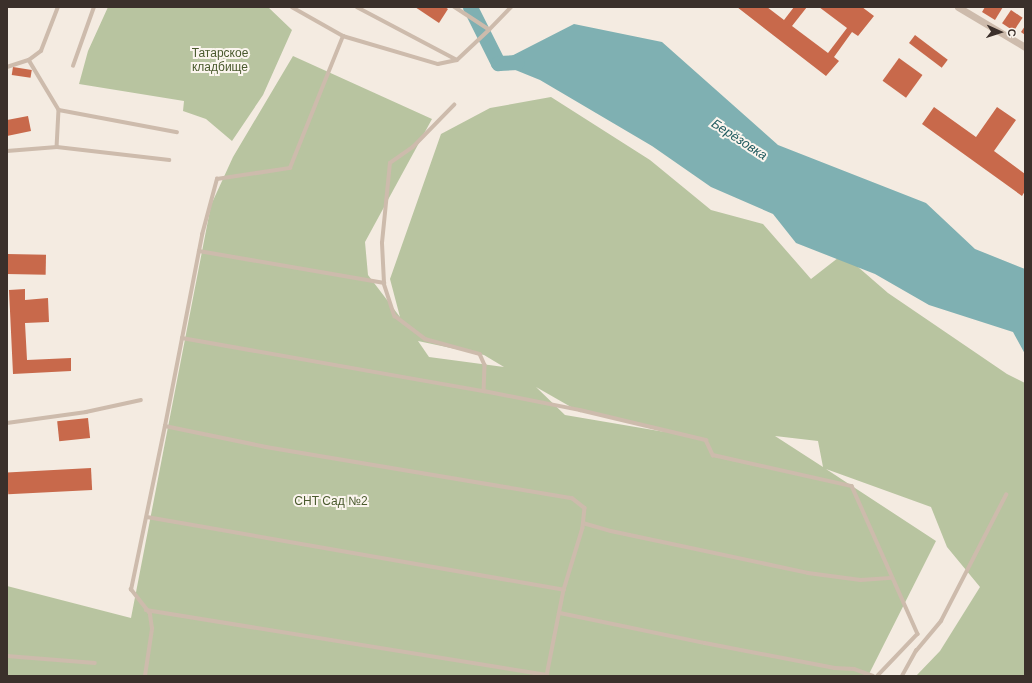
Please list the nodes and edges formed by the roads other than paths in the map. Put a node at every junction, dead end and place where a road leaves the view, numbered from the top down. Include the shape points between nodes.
1 (58, 7) edge
2 (94, 7) edge
3 (292, 7) edge
4 (357, 7) edge
5 (454, 7) edge
6 (511, 7) edge
7 (958, 7) edge
8 (489, 30) junction
9 (343, 36) junction
10 (1025, 47) edge
11 (29, 60) junction
12 (457, 60) junction
13 (73, 66) dead end
14 (7, 67) edge
15 (454, 105) dead end
16 (59, 110) junction
17 (176, 132) dead end
18 (57, 147) junction
19 (7, 151) edge
20 (169, 160) dead end
21 (199, 251) junction
22 (384, 283) junction
23 (182, 338) junction
24 (484, 391) junction
25 (141, 400) dead end
26 (7, 423) edge
27 (165, 426) junction
28 (1006, 495) dead end
29 (146, 517) junction
30 (583, 523) junction
31 (891, 578) junction
32 (564, 590) junction
33 (146, 610) junction
34 (560, 613) junction
35 (7, 656) edge
36 (95, 663) dead end
37 (547, 675) edge
38 (145, 676) edge
39 (873, 676) edge
40 (878, 676) edge
41 (902, 676) edge

1 - 11 lane via 41,51
2 - 13 lane
3 - 9 lane
4 - 12 lane
5 - 8 lane
6 - 8 lane
7 - 10 street
8 - 12 lane
9 - 12 lane via 438,64
9 - 21 lane via 290,168 217,179 211,194
11 - 14 lane
11 - 16 lane
15 - 22 lane via 413,147 390,164 382,243
16 - 17 lane
16 - 18 lane
18 - 19 lane
18 - 20 lane
21 - 22 lane
21 - 23 lane
22 - 24 lane via 395,316 425,339 480,354 485,365
23 - 24 lane
23 - 27 lane
24 - 31 lane via 580,410 706,440 713,455 852,486
25 - 26 lane via 86,412
27 - 29 lane
27 - 30 lane via 266,447 572,498 585,508
28 - 41 lane via 941,621 916,651
29 - 32 lane
29 - 33 lane via 131,590
30 - 31 lane via 808,573 861,580
30 - 32 lane
31 - 40 lane via 918,634
32 - 34 lane
33 - 37 lane
33 - 38 lane via 150,614 152,629
34 - 37 lane
34 - 39 lane via 835,668 854,669
35 - 36 lane

